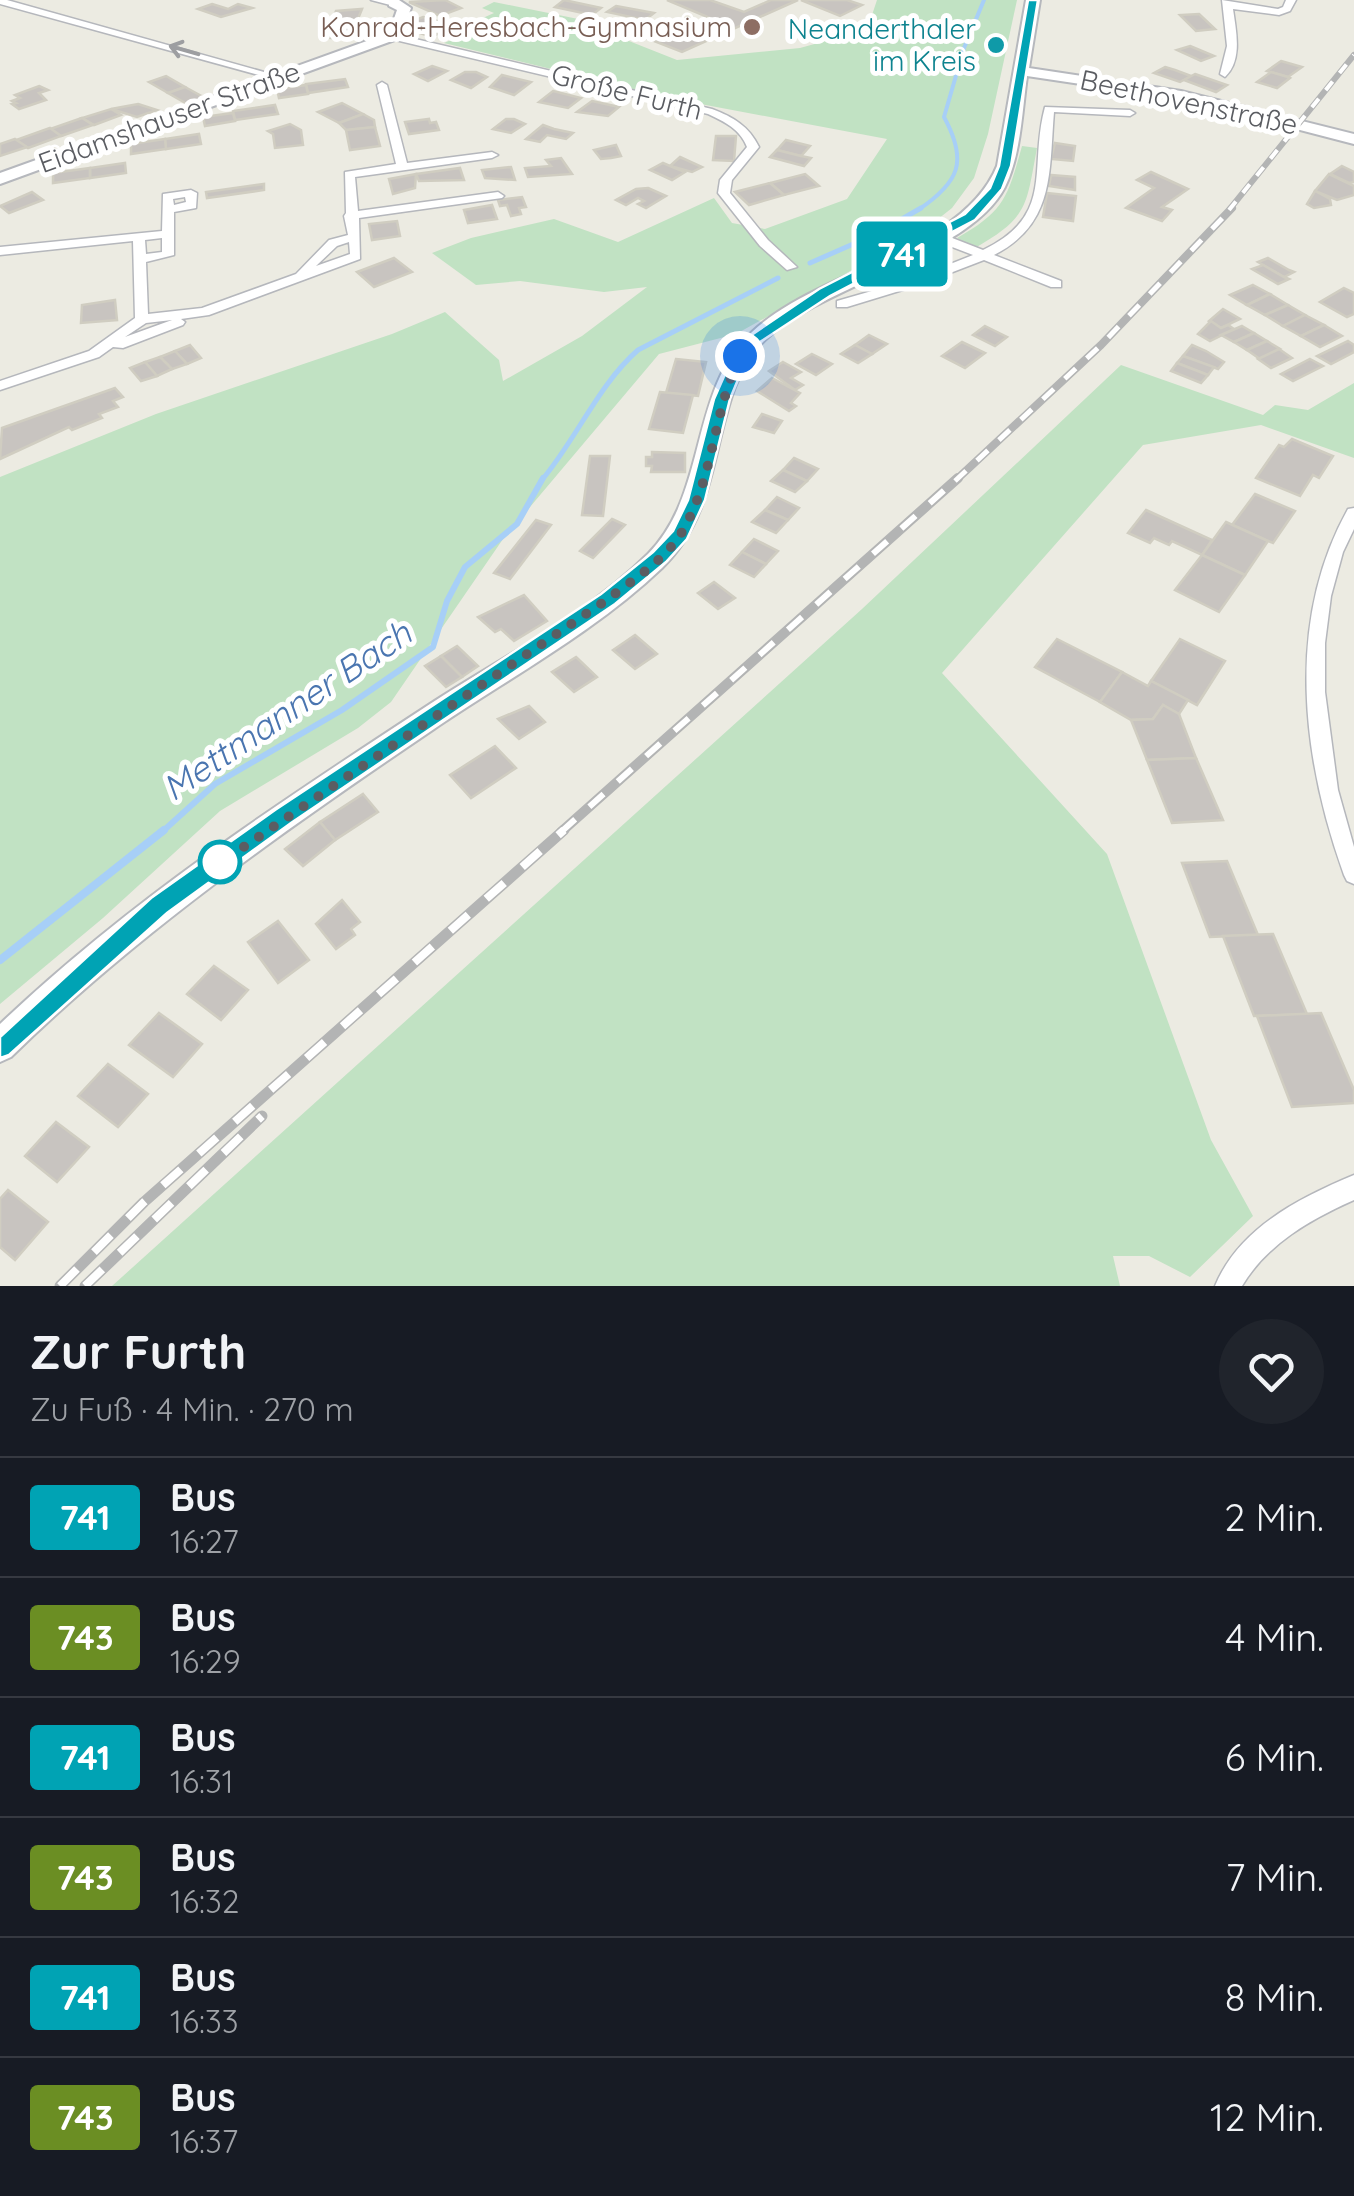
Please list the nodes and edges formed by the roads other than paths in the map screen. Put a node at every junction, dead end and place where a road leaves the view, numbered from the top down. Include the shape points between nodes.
1 (376, 0) edge
2 (1033, 0) edge
3 (1291, 0) edge
4 (0, 1) edge
5 (395, 2) edge
6 (1227, 3) edge
7 (373, 32) junction
8 (394, 35) junction
9 (350, 51) junction
10 (1022, 71) junction
11 (1226, 74) dead end
12 (278, 78) junction
13 (382, 86) dead end
14 (1130, 112) dead end
15 (1354, 139) edge
16 (492, 155) dead end
17 (402, 167) junction
18 (0, 179) edge
19 (498, 196) dead end
20 (168, 208) dead end
21 (350, 216) junction
22 (168, 234) junction
23 (139, 237) junction
24 (938, 237) junction
25 (0, 252) edge
26 (978, 256) junction
27 (140, 259) junction
28 (791, 267) dead end
29 (1056, 284) dead end
30 (842, 304) dead end
31 (204, 312) junction
32 (142, 318) junction
33 (94, 354) junction
34 (0, 386) edge
35 (1354, 513) edge
36 (1354, 874) edge
37 (0, 1046) edge
38 (1354, 1187) edge
39 (1228, 1286) edge

1 - 5 street
2 - 10 main road
3 - 6 street via 1276,12
12 -> 4 street
5 - 7 main road via 382,7
5 - 8 main road via 404,8
6 - 11 street via 1234,28
7 - 8 street
7 - 9 main road
8 - 9 main road, Eidamshauser Straße
8 - 28 street, Große Furth via 733,122 752,147 726,180 724,193
9 - 12 main road, Eidamshauser Straße
10 - 15 main road, Beethovenstraße via 1181,95
10 - 24 main road via 996,189
12 - 18 main road, Eidamshauser Straße
13 - 17 street
14 - 26 street via 1049,109 1031,219
16 - 17 street
17 - 21 street via 349,174
19 - 21 street
20 - 22 street
21 - 31 street via 356,256
22 - 23 street
22 - 27 street via 168,255
23 - 25 street
23 - 27 street
24 - 26 street
24 - 37 main road via 824,292 755,339 730,377 707,468 681,534 638,576 159,906
26 - 29 street
26 - 30 street via 960,268
27 - 32 street
31 - 32 street
31 - 33 street
32 - 33 street
33 - 34 street
35 - 36 street via 1316,626 1328,786
38 - 39 street via 1285,1222 1241,1261

